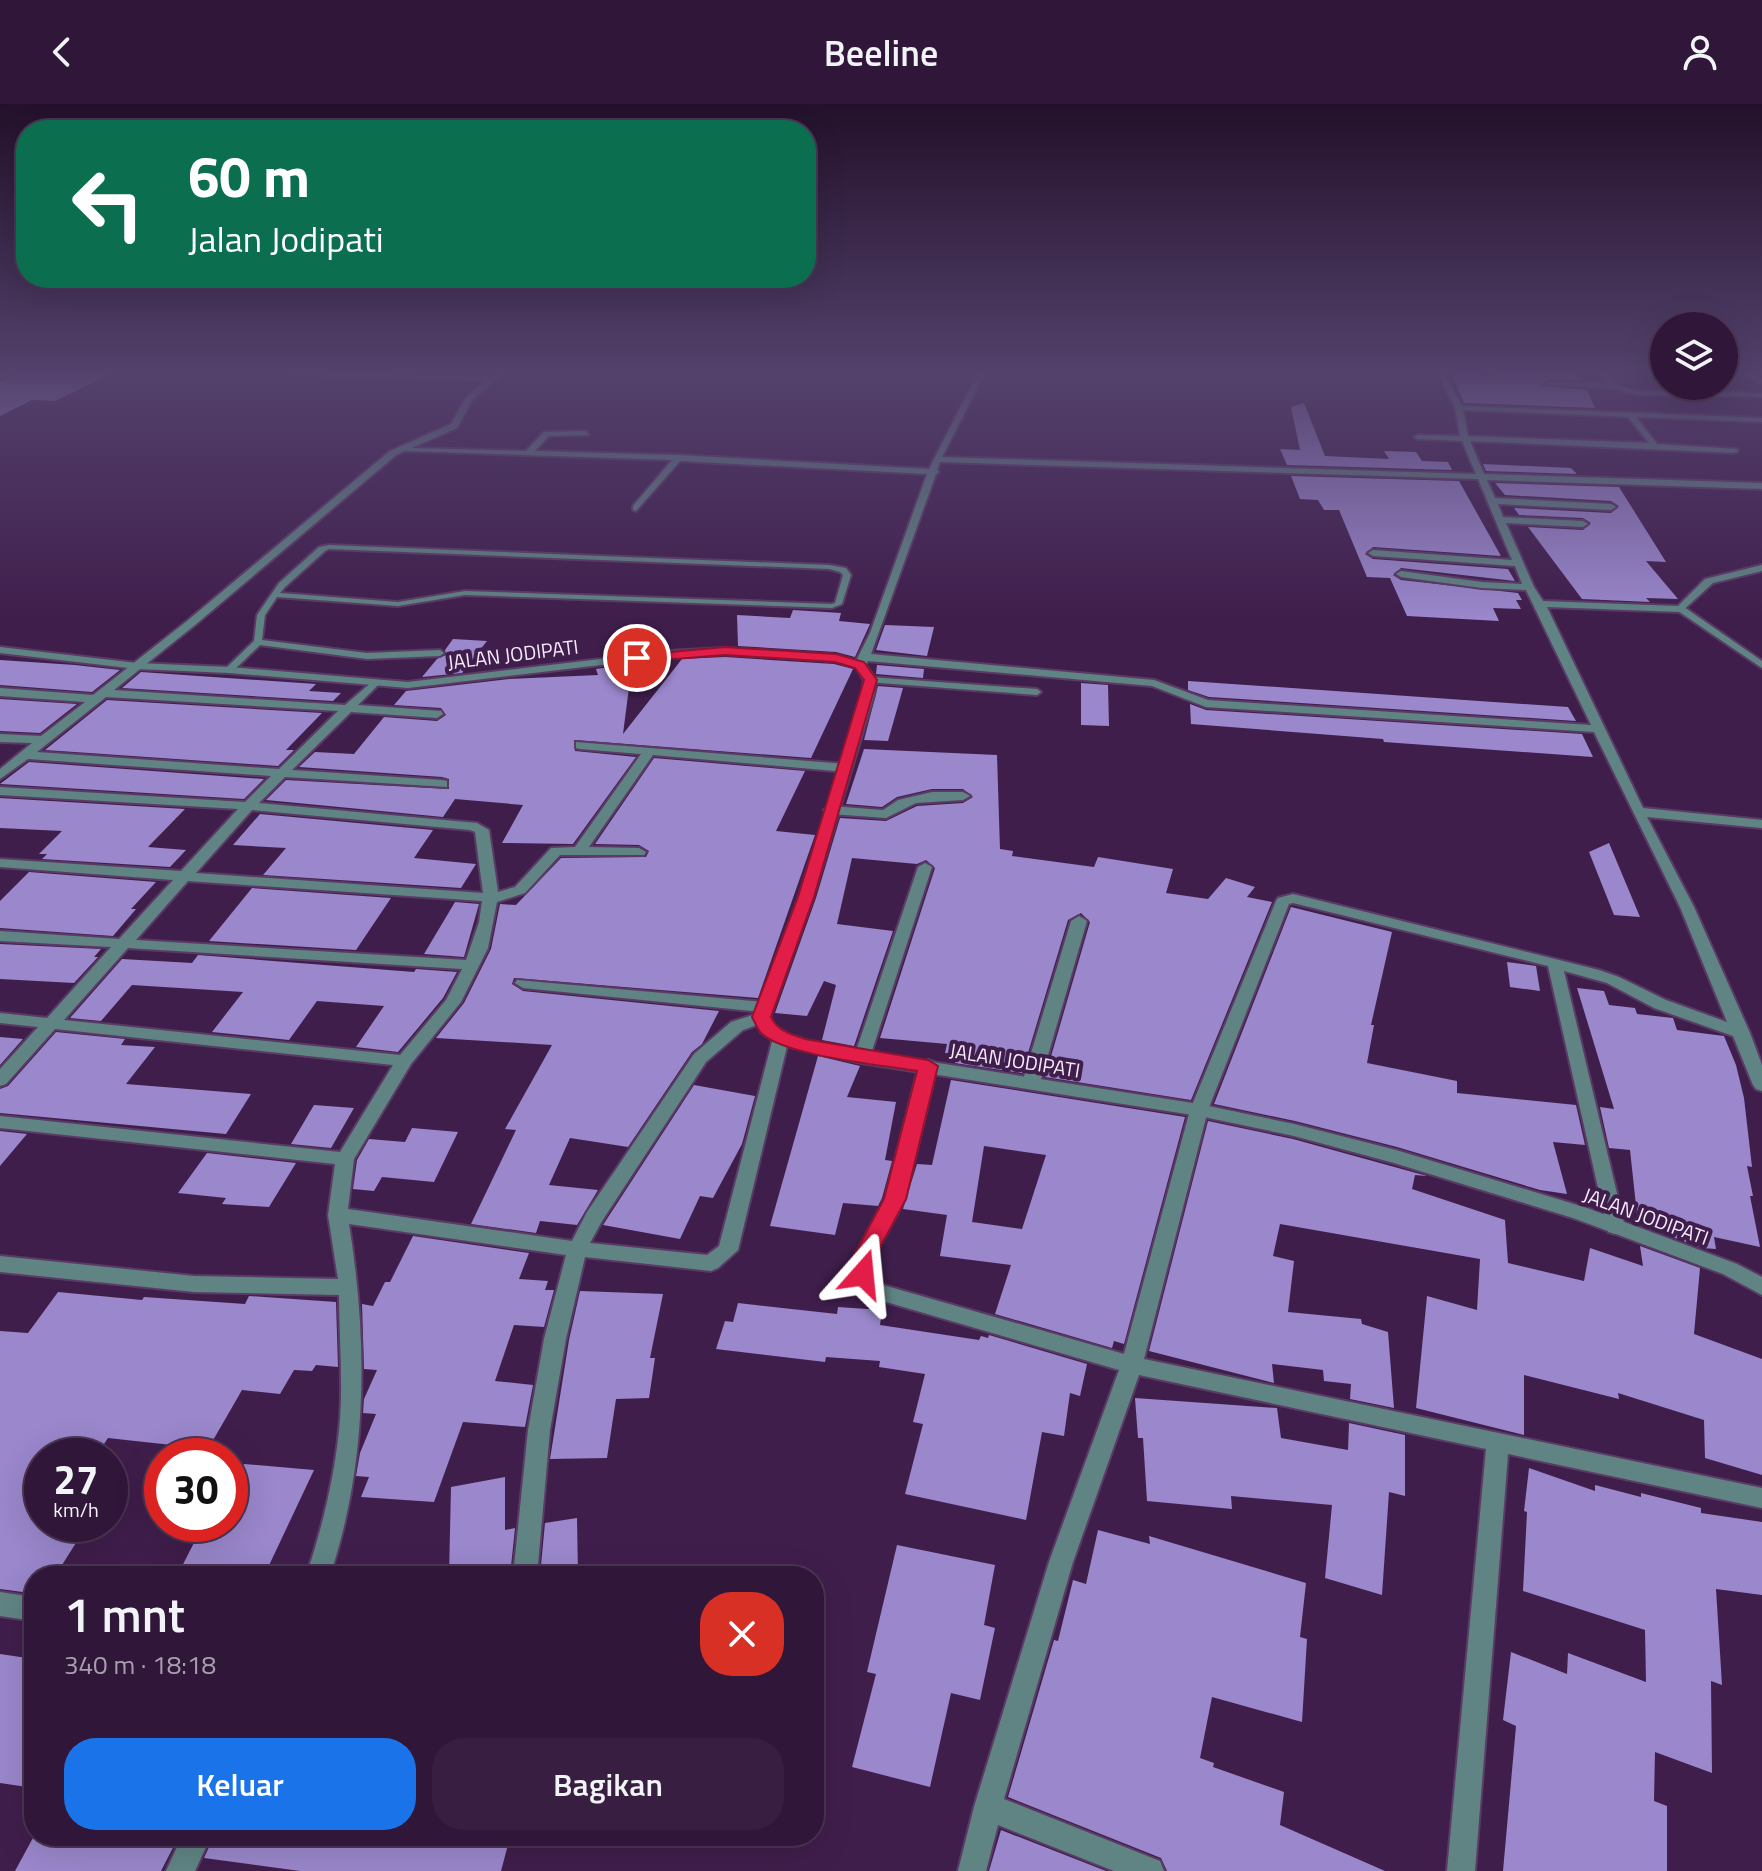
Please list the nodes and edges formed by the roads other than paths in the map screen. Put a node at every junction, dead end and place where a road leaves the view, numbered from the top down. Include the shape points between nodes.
1 (393, 453) edge
2 (543, 453) edge
3 (940, 453) edge
4 (1472, 453) edge
5 (678, 458) junction
6 (937, 459) junction
7 (935, 472) junction
8 (1482, 476) junction
9 (1762, 486) edge
10 (1492, 501) junction
11 (1611, 507) dead end
12 (636, 508) dead end
13 (1499, 520) junction
14 (1583, 524) dead end
15 (1373, 553) dead end
16 (1519, 563) junction
17 (1762, 568) edge
18 (1401, 574) dead end
19 (1529, 587) junction
20 (278, 595) junction
21 (1540, 604) junction
22 (1681, 609) junction
23 (258, 642) junction
24 (0, 650) edge
25 (440, 653) dead end
26 (862, 661) junction
27 (1762, 665) edge
28 (137, 666) junction
29 (229, 670) junction
30 (870, 680) junction
31 (373, 684) junction
32 (0, 692) edge
33 (1037, 692) dead end
34 (98, 696) junction
35 (349, 708) junction
36 (437, 714) dead end
37 (1598, 729) junction
38 (0, 738) edge
39 (43, 740) junction
40 (580, 745) dead end
41 (649, 752) junction
42 (25, 755) junction
43 (846, 768) junction
44 (282, 772) junction
45 (0, 775) edge
46 (442, 784) dead end
47 (0, 791) edge
48 (963, 796) dead end
49 (249, 805) junction
50 (831, 810) junction
51 (1638, 812) junction
52 (1762, 824) edge
53 (579, 851) junction
54 (639, 852) dead end
55 (0, 863) edge
56 (925, 867) dead end
57 (187, 875) junction
58 (496, 897) junction
59 (1079, 921) dead end
60 (0, 936) edge
61 (124, 944) junction
62 (1555, 964) junction
63 (472, 965) junction
64 (523, 983) dead end
65 (763, 1012) junction
66 (0, 1018) edge
67 (53, 1022) junction
68 (1742, 1033) junction
69 (781, 1038) junction
70 (862, 1057) junction
71 (404, 1061) junction
72 (928, 1066) junction
73 (0, 1080) edge
74 (1031, 1083) junction
75 (1762, 1085) edge
76 (1199, 1110) junction
77 (0, 1122) edge
78 (345, 1159) junction
79 (338, 1215) junction
80 (1615, 1227) junction
81 (577, 1249) junction
82 (0, 1264) edge
83 (349, 1287) junction
84 (1762, 1287) edge
85 (1132, 1365) junction
86 (1498, 1441) junction
87 (1762, 1498) edge
88 (321, 1566) edge
89 (526, 1566) edge
90 (0, 1604) edge
91 (24, 1608) edge
92 (988, 1807) junction
93 (192, 1846) edge
94 (180, 1871) edge
95 (972, 1871) edge
96 (1150, 1871) edge
97 (1461, 1871) edge

1 - 28 street
2 - 5 street
3 - 6 street
4 - 8 street
5 - 7 street
5 - 12 street
6 - 7 street
6 - 8 street
7 - 26 street
8 - 9 street
8 - 10 street
10 - 11 street
10 - 13 street
13 - 14 street
13 - 16 street
15 - 16 street
16 - 19 street
17 - 22 street via 1709,581
18 - 19 street
19 - 21 street
20 - 20 lane via 282,585 322,549 335,546 829,567 847,575 837,605 828,606 465,593 398,604
20 - 23 lane via 258,622
21 - 22 street
21 - 37 street
22 - 27 lane
23 - 25 lane via 367,656
23 - 29 lane
24 - 28 street, JALAN JODIPATI
26 - 30 street
26 - 31 street, JALAN JODIPATI via 725,651 442,683
26 - 37 street, JALAN JODIPATI via 1154,683 1201,702
28 - 29 street, JALAN JODIPATI
28 - 34 street
29 - 31 street, JALAN JODIPATI
30 - 33 lane
30 - 43 street
31 - 35 street
32 - 34 street
34 - 35 street
34 - 39 street
35 - 36 street
35 - 44 street
37 - 51 street
38 - 39 street
39 - 42 street
40 - 41 street
41 - 43 street
41 - 53 street
42 - 44 street
42 - 45 street
43 - 50 street
44 - 46 street
44 - 49 street
47 - 49 street
48 - 50 street via 913,798 886,814
49 - 57 street
49 - 58 street via 478,827
50 - 65 street via 806,897
51 - 52 street
51 - 68 street
53 - 54 street
53 - 58 street via 555,852 520,890
55 - 57 street
56 - 70 street
57 - 58 street
57 - 61 street
58 - 63 street
59 - 74 street
60 - 61 street
61 - 63 street
61 - 67 street
62 - 68 street via 1613,980 1660,1004
62 - 76 street via 1286,898
62 - 80 street
63 - 71 street via 453,1002
64 - 65 street
65 - 69 street via 767,1028
65 - 81 street via 737,1026 700,1058
66 - 67 street
67 - 71 street
67 - 73 street
68 - 75 street
69 - 70 street, JALAN JODIPATI
69 - 81 street via 728,1250 711,1263
70 - 72 street, JALAN JODIPATI
71 - 78 street
72 - 74 street, JALAN JODIPATI
72 - 85 street via 895,1199 865,1255 866,1283 876,1291
74 - 76 street, JALAN JODIPATI
76 - 80 street, JALAN JODIPATI via 1396,1157
76 - 85 street
77 - 78 street
78 - 79 street
79 - 81 street
79 - 83 street
80 - 84 street, JALAN JODIPATI via 1730,1269
81 - 89 street via 539,1430
82 - 83 street via 194,1284
83 - 88 street via 351,1418
85 - 86 street
85 - 92 street via 1061,1562
86 - 87 street
86 - 97 street
90 - 91 street
92 - 95 street
92 - 96 street
93 - 94 street

